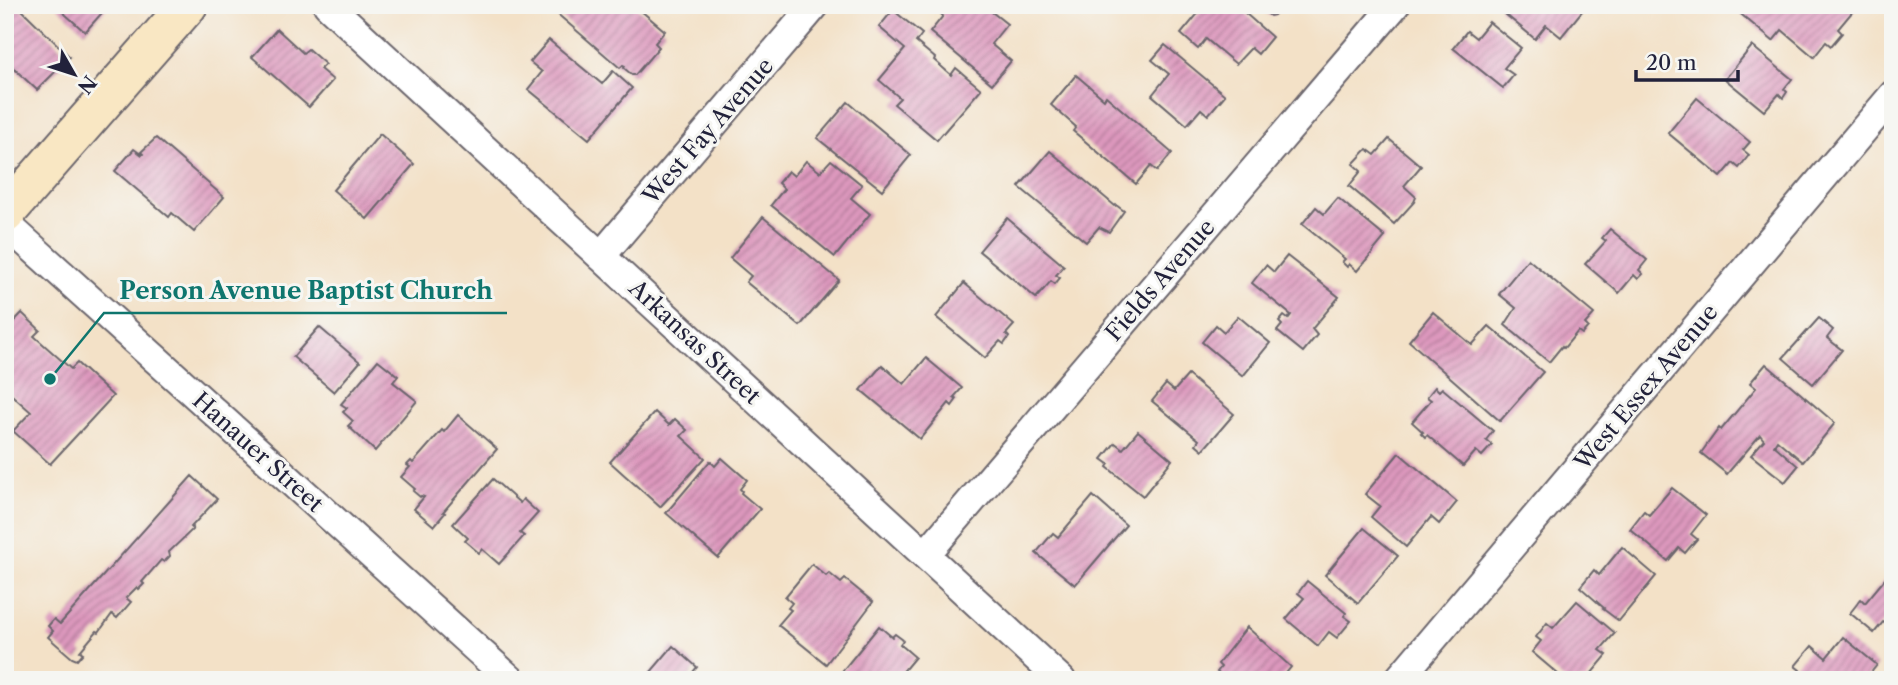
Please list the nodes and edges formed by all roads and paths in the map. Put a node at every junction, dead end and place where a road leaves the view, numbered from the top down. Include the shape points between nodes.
1 (188, 5) edge
2 (328, 5) edge
3 (815, 5) edge
4 (1395, 5) edge
5 (1893, 95) edge
6 (5, 214) edge
7 (5, 223) edge
8 (601, 256) junction
9 (926, 554) junction
10 (511, 680) edge
11 (1061, 680) edge
12 (1398, 680) edge

1 - 6 street
2 - 8 street, Arkansas Street
3 - 8 street, West Fay Avenue
4 - 9 street, Fields Avenue
5 - 12 street, West Essex Avenue
7 - 10 street, Hanauer Street
8 - 9 street, Arkansas Street
9 - 11 street, Arkansas Street

